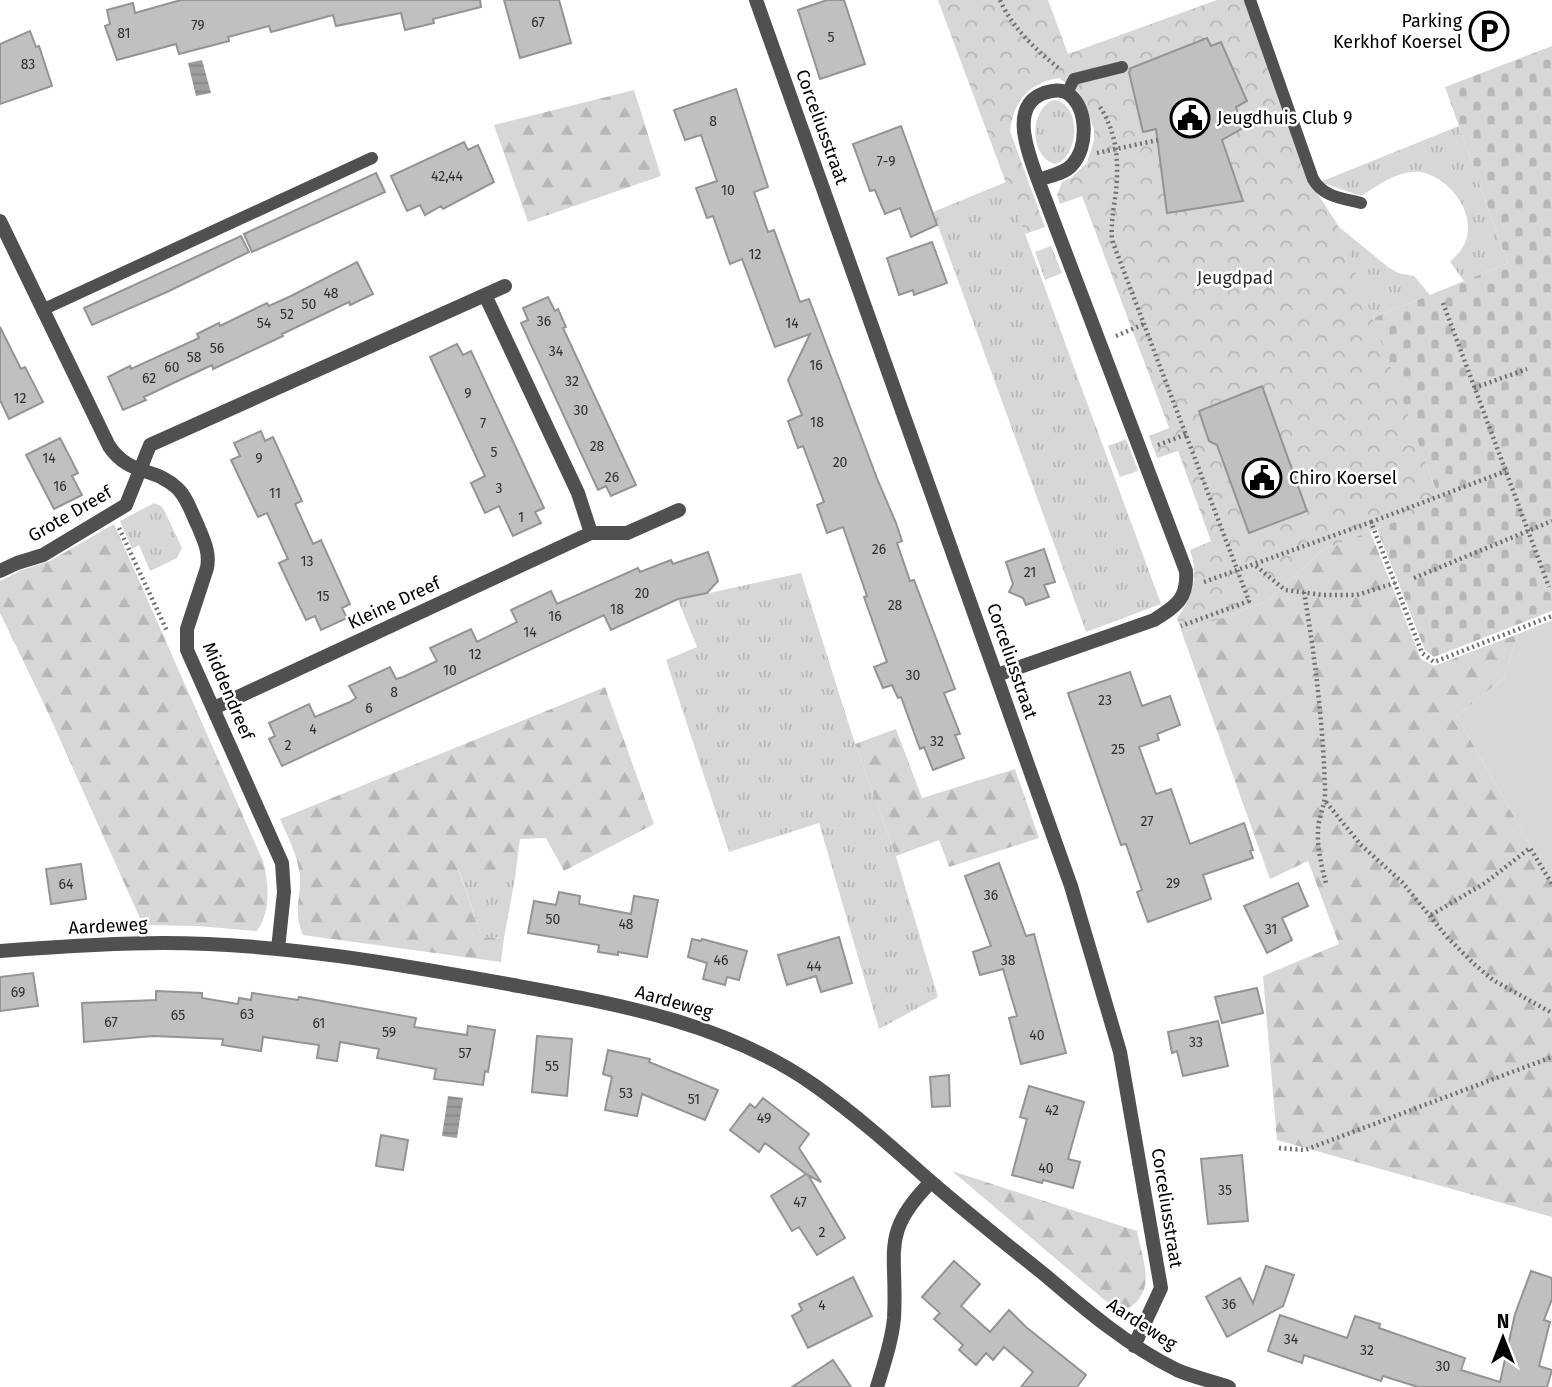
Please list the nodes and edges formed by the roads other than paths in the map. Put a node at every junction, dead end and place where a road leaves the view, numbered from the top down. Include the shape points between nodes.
1 (756, 0) edge
2 (1250, 0) edge
3 (1122, 67) dead end
4 (1067, 93) junction
5 (372, 158) dead end
6 (1038, 180) junction
7 (1361, 203) dead end
8 (0, 221) edge
9 (505, 286) dead end
10 (485, 295) junction
11 (42, 310) junction
12 (139, 470) junction
13 (679, 510) dead end
14 (591, 533) junction
15 (0, 571) edge
16 (997, 675) junction
17 (214, 708) junction
18 (278, 949) junction
19 (0, 951) edge
20 (931, 1182) junction
21 (1134, 1346) junction
22 (877, 1387) edge
23 (1228, 1387) edge

1 - 16 street, Corceliusstraat
2 - 7 lane via 1313,179 1325,193
3 - 4 lane via 1074,79
4 - 6 street via 1082,114 1084,136 1079,154 1072,166
4 - 6 street via 1058,89 1041,93 1028,106 1025,145
5 - 11 lane
6 - 16 street via 1186,570 1187,587 1176,606 1154,620
8 - 11 street, Middendreef
9 - 10 street
10 - 12 street via 150,445
10 - 14 street via 578,493
11 - 12 street, Middendreef via 109,446 122,462
12 - 15 street, Grote Dreef via 126,505 113,515 43,555
12 - 17 street, Middendreef via 178,489 208,551 208,568 187,629 187,650
13 - 14 street, Kleine Dreef via 627,533
14 - 17 street, Kleine Dreef
16 - 21 street, Corceliusstraat via 1072,886 1120,1052 1161,1288
17 - 18 street, Middendreef via 282,863
18 - 19 street, Aardeweg via 163,943
18 - 20 street, Aardeweg via 597,1000 726,1037 815,1086
20 - 21 street, Aardeweg
20 - 22 street via 911,1202 893,1241 894,1318
21 - 23 street, Aardeweg via 1179,1371

